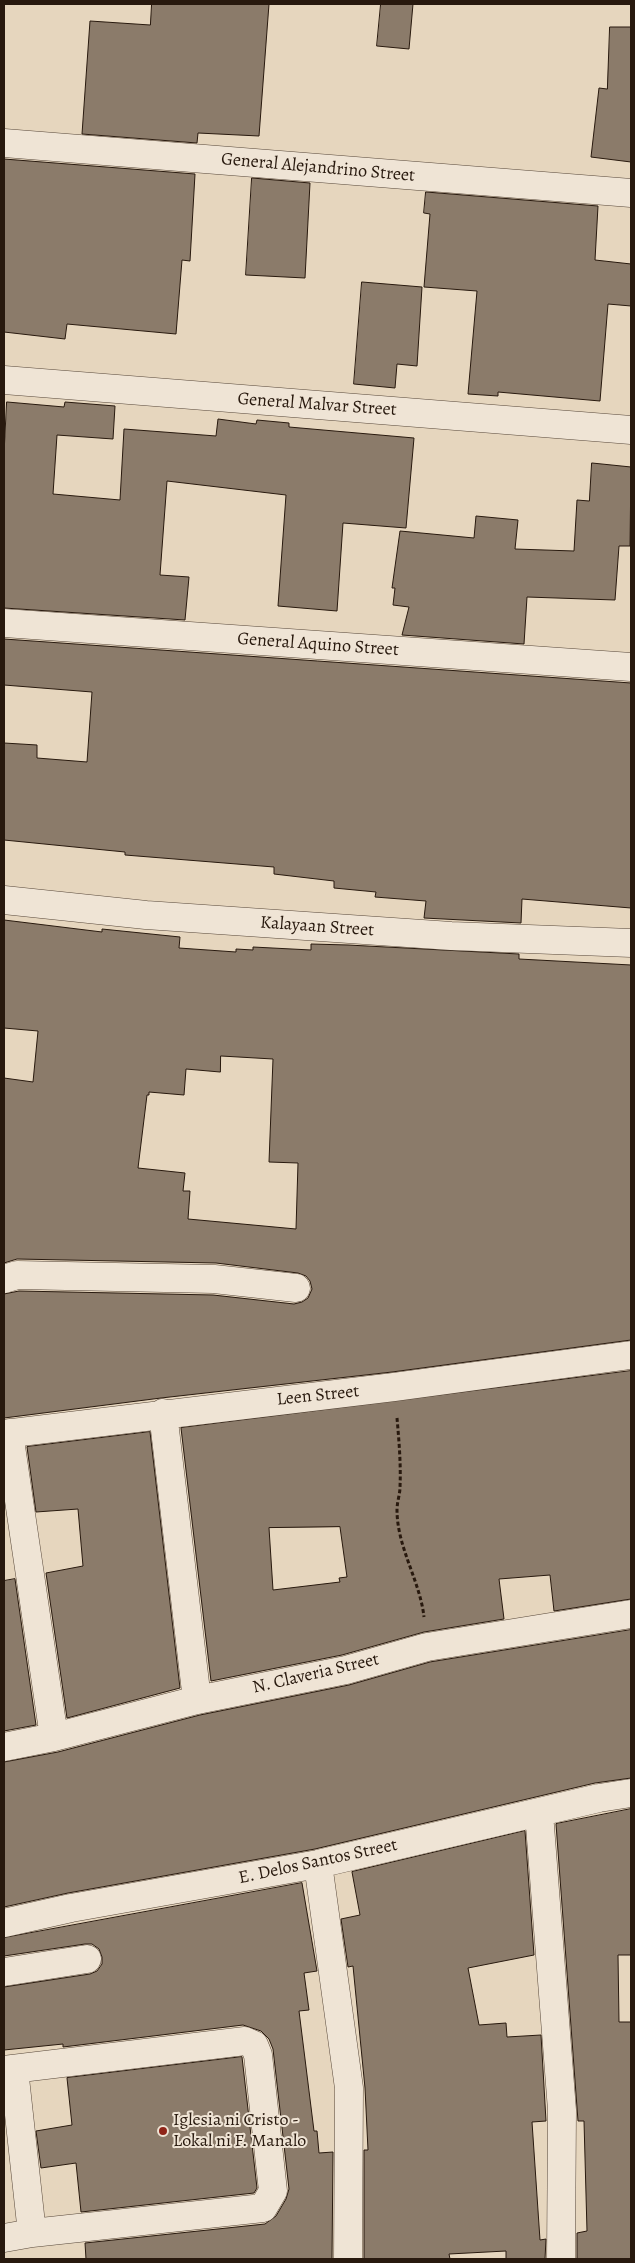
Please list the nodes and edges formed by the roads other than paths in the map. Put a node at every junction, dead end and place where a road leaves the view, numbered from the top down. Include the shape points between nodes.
1 (4, 143) edge
2 (631, 193) edge
3 (4, 380) edge
4 (631, 430) edge
5 (4, 623) edge
6 (631, 667) edge
7 (4, 900) edge
8 (631, 943) edge
9 (4, 1279) edge
10 (296, 1288) dead end
11 (631, 1355) edge
12 (163, 1413) junction
13 (6, 1433) edge
14 (631, 1614) edge
15 (197, 1700) junction
16 (54, 1737) junction
17 (4, 1747) edge
18 (631, 1793) edge
19 (539, 1813) junction
20 (318, 1864) junction
21 (4, 1923) edge
22 (86, 1959) dead end
23 (4, 1972) edge
24 (9, 2069) edge
25 (32, 2232) junction
26 (4, 2238) edge
27 (348, 2259) edge
28 (561, 2259) edge

1 - 2 street, General Alejandrino Street
3 - 4 street, General Malvar Street
5 - 6 street, General Aquino Street
7 - 8 street, Kalayaan Street via 165,917 451,936
9 - 10 street via 17,1275 214,1279
11 - 12 street, Leen Street via 394,1387
12 - 13 street, Leen Street
12 - 15 street
13 - 16 street
14 - 15 street, N. Claveria Street via 427,1647 346,1670
15 - 16 street, N. Claveria Street
16 - 17 street, N. Claveria Street
18 - 19 street, E. Delos Santos Street
19 - 20 street, E. Delos Santos Street
19 - 28 street via 562,2110
20 - 21 street, E. Delos Santos Street
20 - 27 street via 349,2088
22 - 23 street
24 - 25 street
24 - 25 street via 244,2042 254,2045 258,2055 272,2191 263,2208
25 - 26 street

